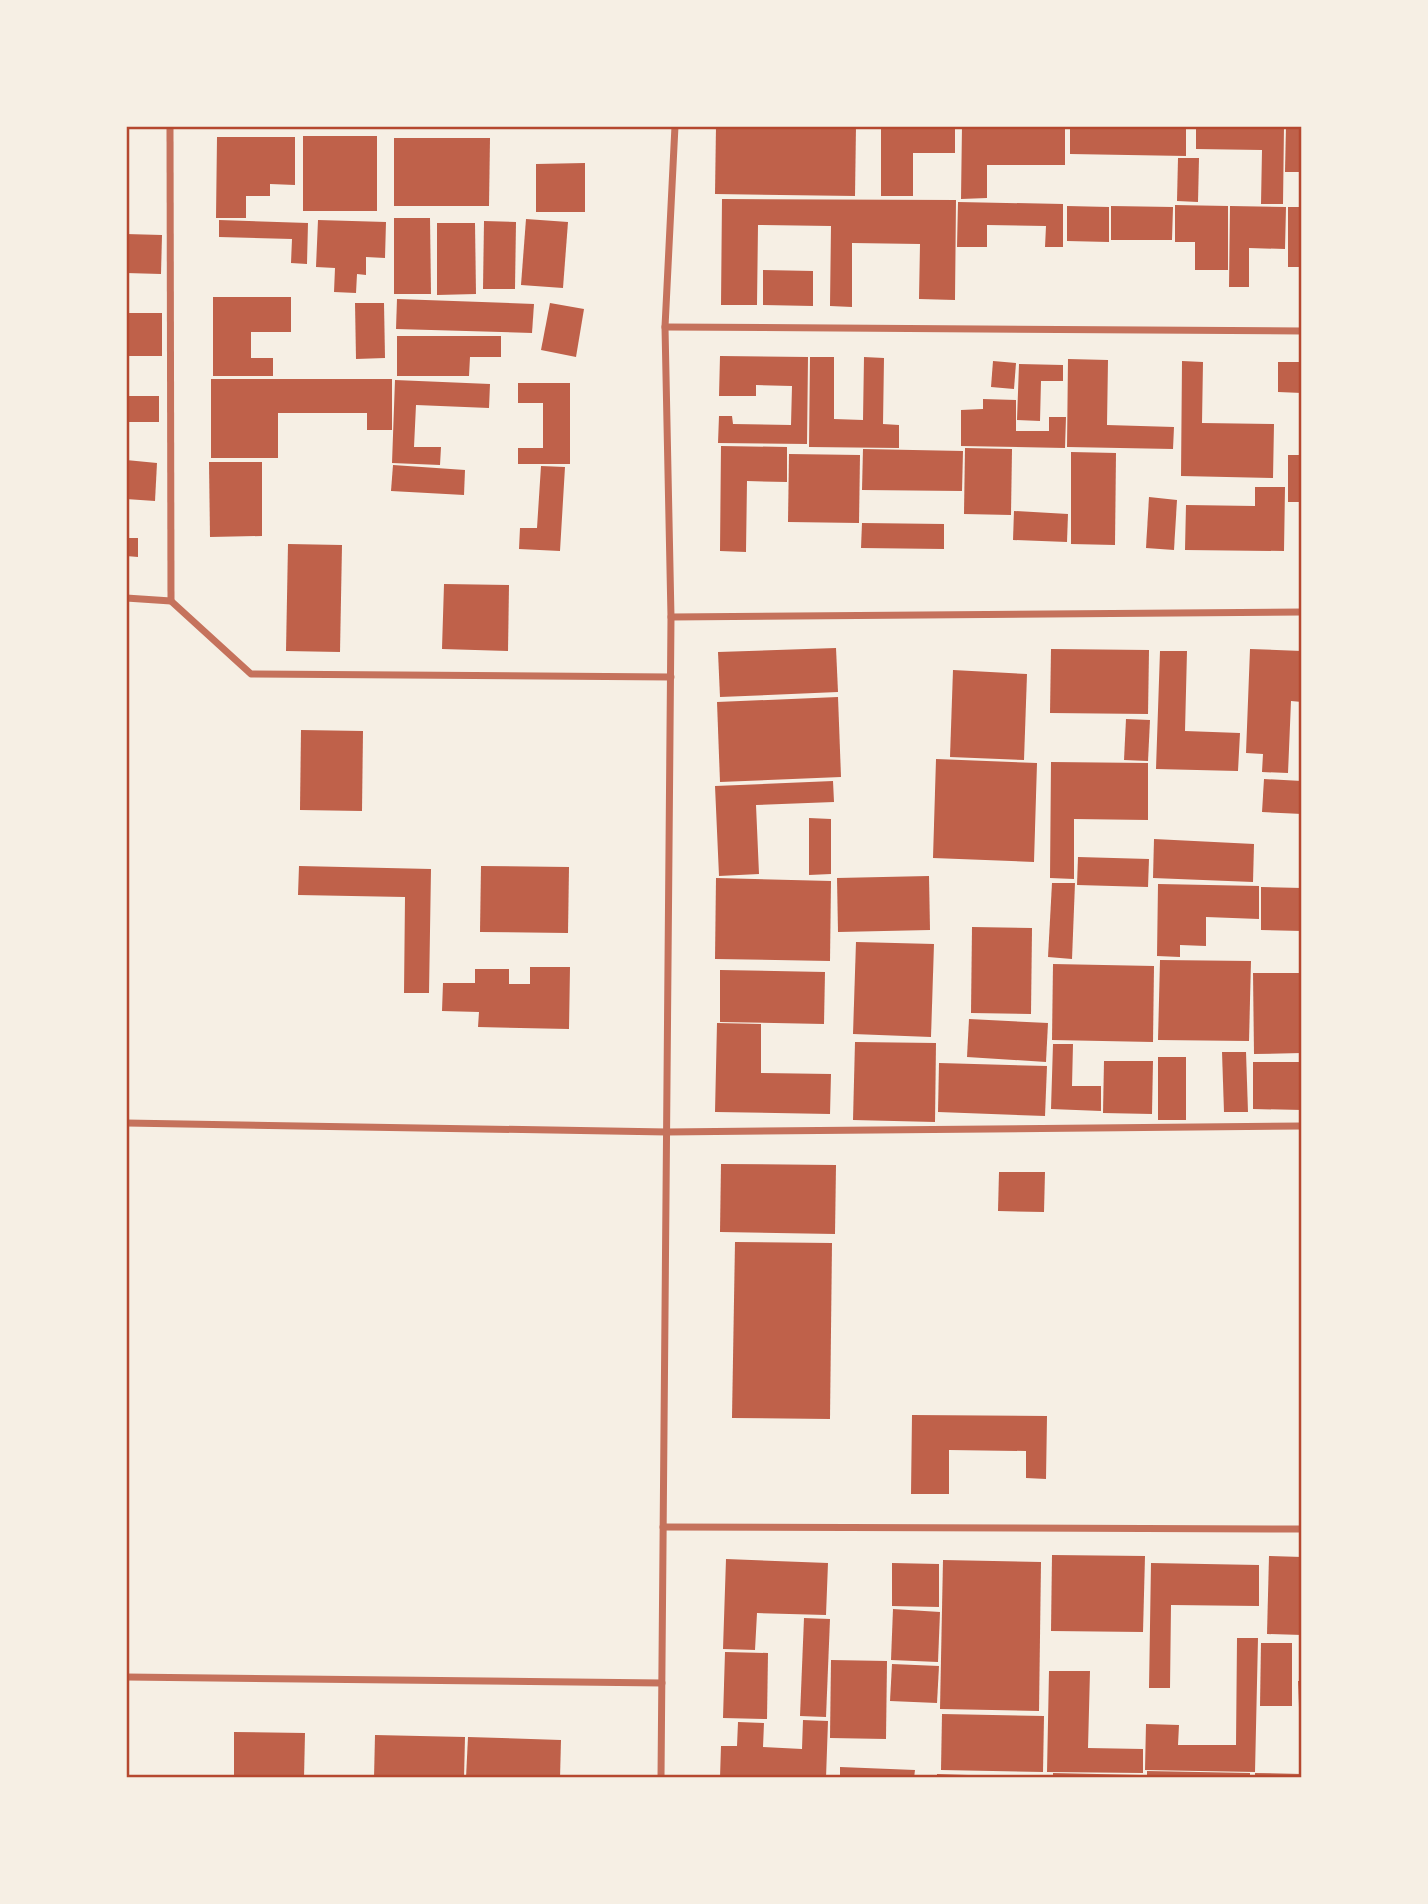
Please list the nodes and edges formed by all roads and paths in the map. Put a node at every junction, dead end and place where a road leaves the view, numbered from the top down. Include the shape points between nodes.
1 (170, 126) edge
2 (675, 126) edge
3 (666, 327) junction
4 (1302, 331) edge
5 (126, 598) edge
6 (171, 601) junction
7 (1302, 612) edge
8 (671, 617) junction
9 (671, 677) junction
10 (126, 1123) edge
11 (1302, 1126) edge
12 (667, 1132) junction
13 (663, 1527) junction
14 (1302, 1529) edge
15 (126, 1677) edge
16 (662, 1683) junction
17 (661, 1778) edge

1 - 6 street
2 - 3 street
3 - 4 street
3 - 8 street
5 - 6 street
6 - 9 street via 251,674
7 - 8 street
8 - 9 street
9 - 12 street
10 - 12 street
11 - 12 street
12 - 13 street
13 - 14 street
13 - 16 street
15 - 16 street
16 - 17 street

